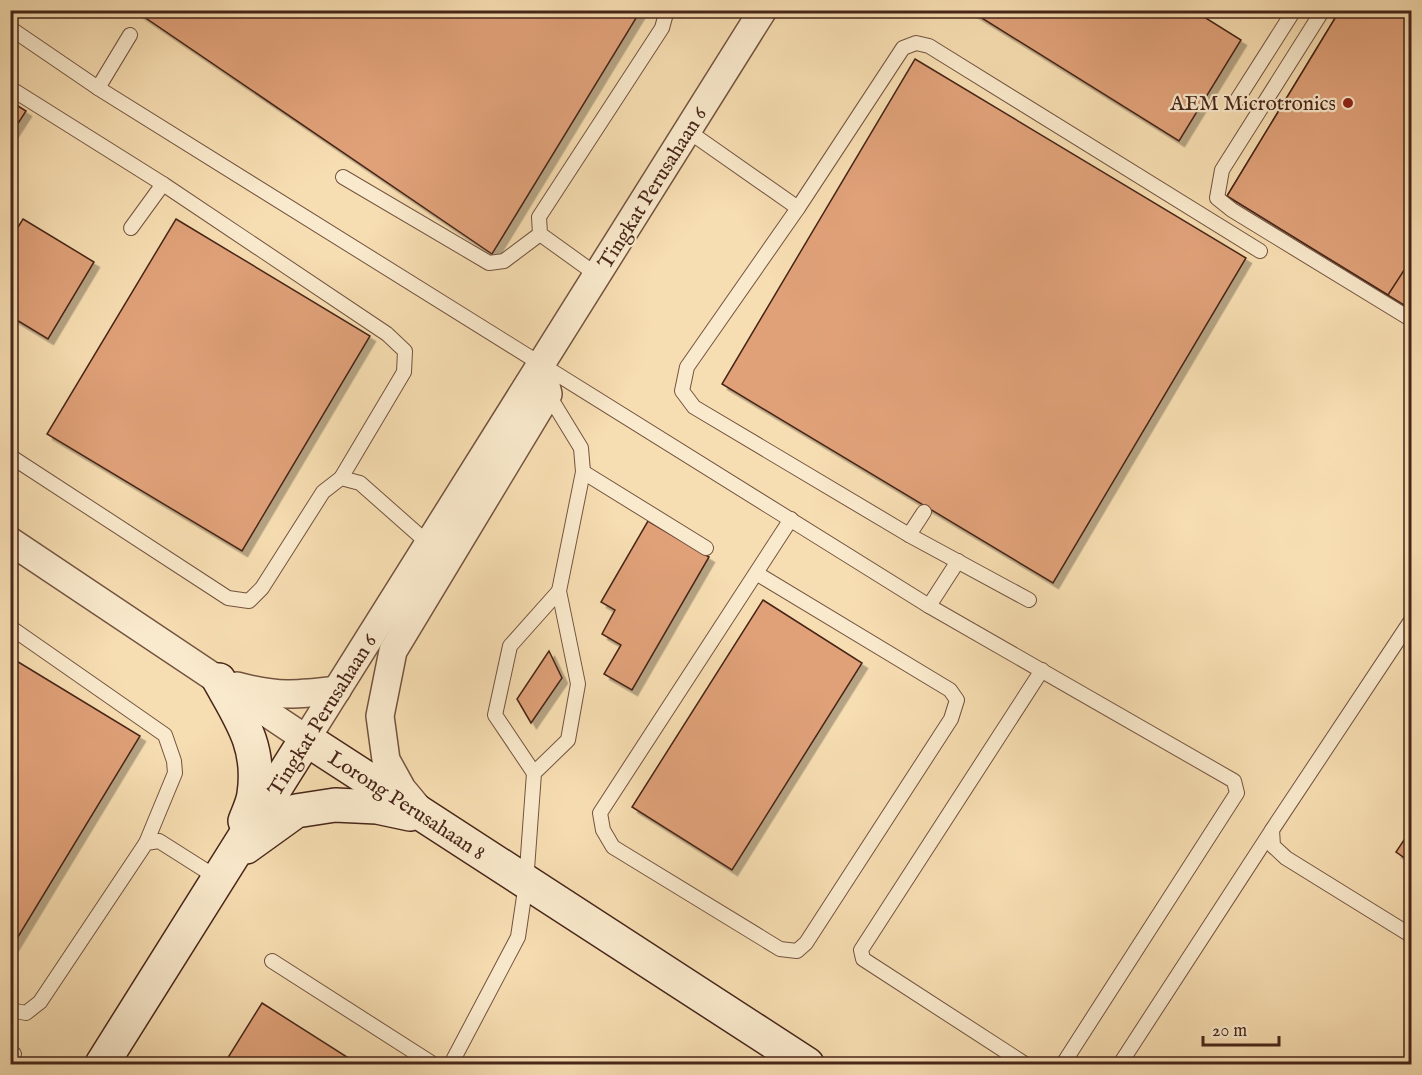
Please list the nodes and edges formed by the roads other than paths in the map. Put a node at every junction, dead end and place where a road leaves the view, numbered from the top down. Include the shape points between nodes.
1 (667, 10) edge
2 (763, 10) edge
3 (1323, 10) edge
4 (1292, 11) edge
5 (10, 28) edge
6 (130, 35) dead end
7 (10, 88) edge
8 (98, 88) junction
9 (1237, 100) dead end
10 (688, 131) junction
11 (343, 177) dead end
12 (163, 184) junction
13 (798, 208) junction
14 (131, 228) dead end
15 (540, 234) junction
16 (1260, 251) dead end
17 (597, 275) junction
18 (1412, 320) edge
19 (541, 365) junction
20 (548, 394) junction
21 (10, 456) edge
22 (583, 472) junction
23 (341, 478) junction
24 (924, 512) dead end
25 (791, 519) junction
26 (909, 535) junction
27 (10, 541) edge
28 (429, 543) junction
29 (706, 548) dead end
30 (958, 561) junction
31 (756, 573) junction
32 (559, 591) junction
33 (1029, 600) dead end
34 (929, 606) junction
35 (1411, 622) edge
36 (10, 627) edge
37 (1042, 670) junction
38 (219, 680) junction
39 (337, 690) junction
40 (306, 740) junction
41 (534, 773) junction
42 (427, 818) junction
43 (1272, 830) junction
44 (146, 843) junction
45 (226, 868) junction
46 (526, 883) junction
47 (1412, 936) edge
48 (272, 961) dead end
49 (10, 1010) edge
50 (102, 1065) edge
51 (433, 1065) edge
52 (451, 1065) edge
53 (807, 1065) edge
54 (1025, 1065) edge
55 (1064, 1065) edge
56 (1120, 1065) edge

1 - 15 lane via 662,28 539,217
2 - 10 street, Tingkat Perusahaan 6
3 - 18 lane via 1222,170 1217,198
4 - 9 lane
5 - 8 lane
6 - 8 lane
7 - 12 lane
8 - 19 lane
10 - 13 lane
10 - 17 street, Tingkat Perusahaan 6
11 - 15 lane via 489,263 504,261
12 - 14 lane
12 - 23 lane via 387,334 405,351 404,372
13 - 16 lane via 903,48 916,43 929,46
13 - 26 lane via 687,367 682,391 694,407
15 - 17 lane
17 - 19 street, Tingkat Perusahaan 6
19 - 20 street
19 - 25 lane
19 - 28 street, Tingkat Perusahaan 6
20 - 22 lane via 581,448
20 - 42 street, Tingkat Perusahaan 6 via 393,651 380,716 386,760 402,789
21 - 23 lane via 228,598 249,601 262,588 322,492
22 - 29 lane
22 - 32 lane
23 - 28 lane via 360,483
24 - 26 lane
25 - 31 lane
25 - 34 lane
26 - 30 lane
27 - 38 street, Lorong Perusahaan 8
28 - 39 street, Tingkat Perusahaan 6
30 - 33 lane
30 - 34 lane
31 - 31 lane via 600,813 603,830 613,847 780,949 797,951 806,944 951,720 957,700 950,690
32 - 41 lane via 578,684 568,740
32 - 41 lane via 510,646 495,715
34 - 37 lane
35 - 43 lane
36 - 44 lane via 165,735 175,773
37 - 54 lane via 861,950 863,960
37 - 55 lane via 1234,781 1238,793
38 - 39 street via 286,695
38 - 40 street, Lorong Perusahaan 8
38 - 45 street via 247,729 254,758 254,795
39 - 40 street, Tingkat Perusahaan 6
40 - 42 street, Lorong Perusahaan 8
40 - 45 street, Tingkat Perusahaan 6
41 - 46 lane
42 - 45 street via 377,807 335,805 296,811
42 - 46 street, Lorong Perusahaan 8
43 - 47 lane via 1274,846 1286,858
43 - 56 lane
44 - 45 lane via 159,841
44 - 49 lane via 40,1002 26,1013
45 - 50 street, Tingkat Perusahaan 6
46 - 52 lane via 518,937
46 - 53 street, Lorong Perusahaan 8
48 - 51 lane

